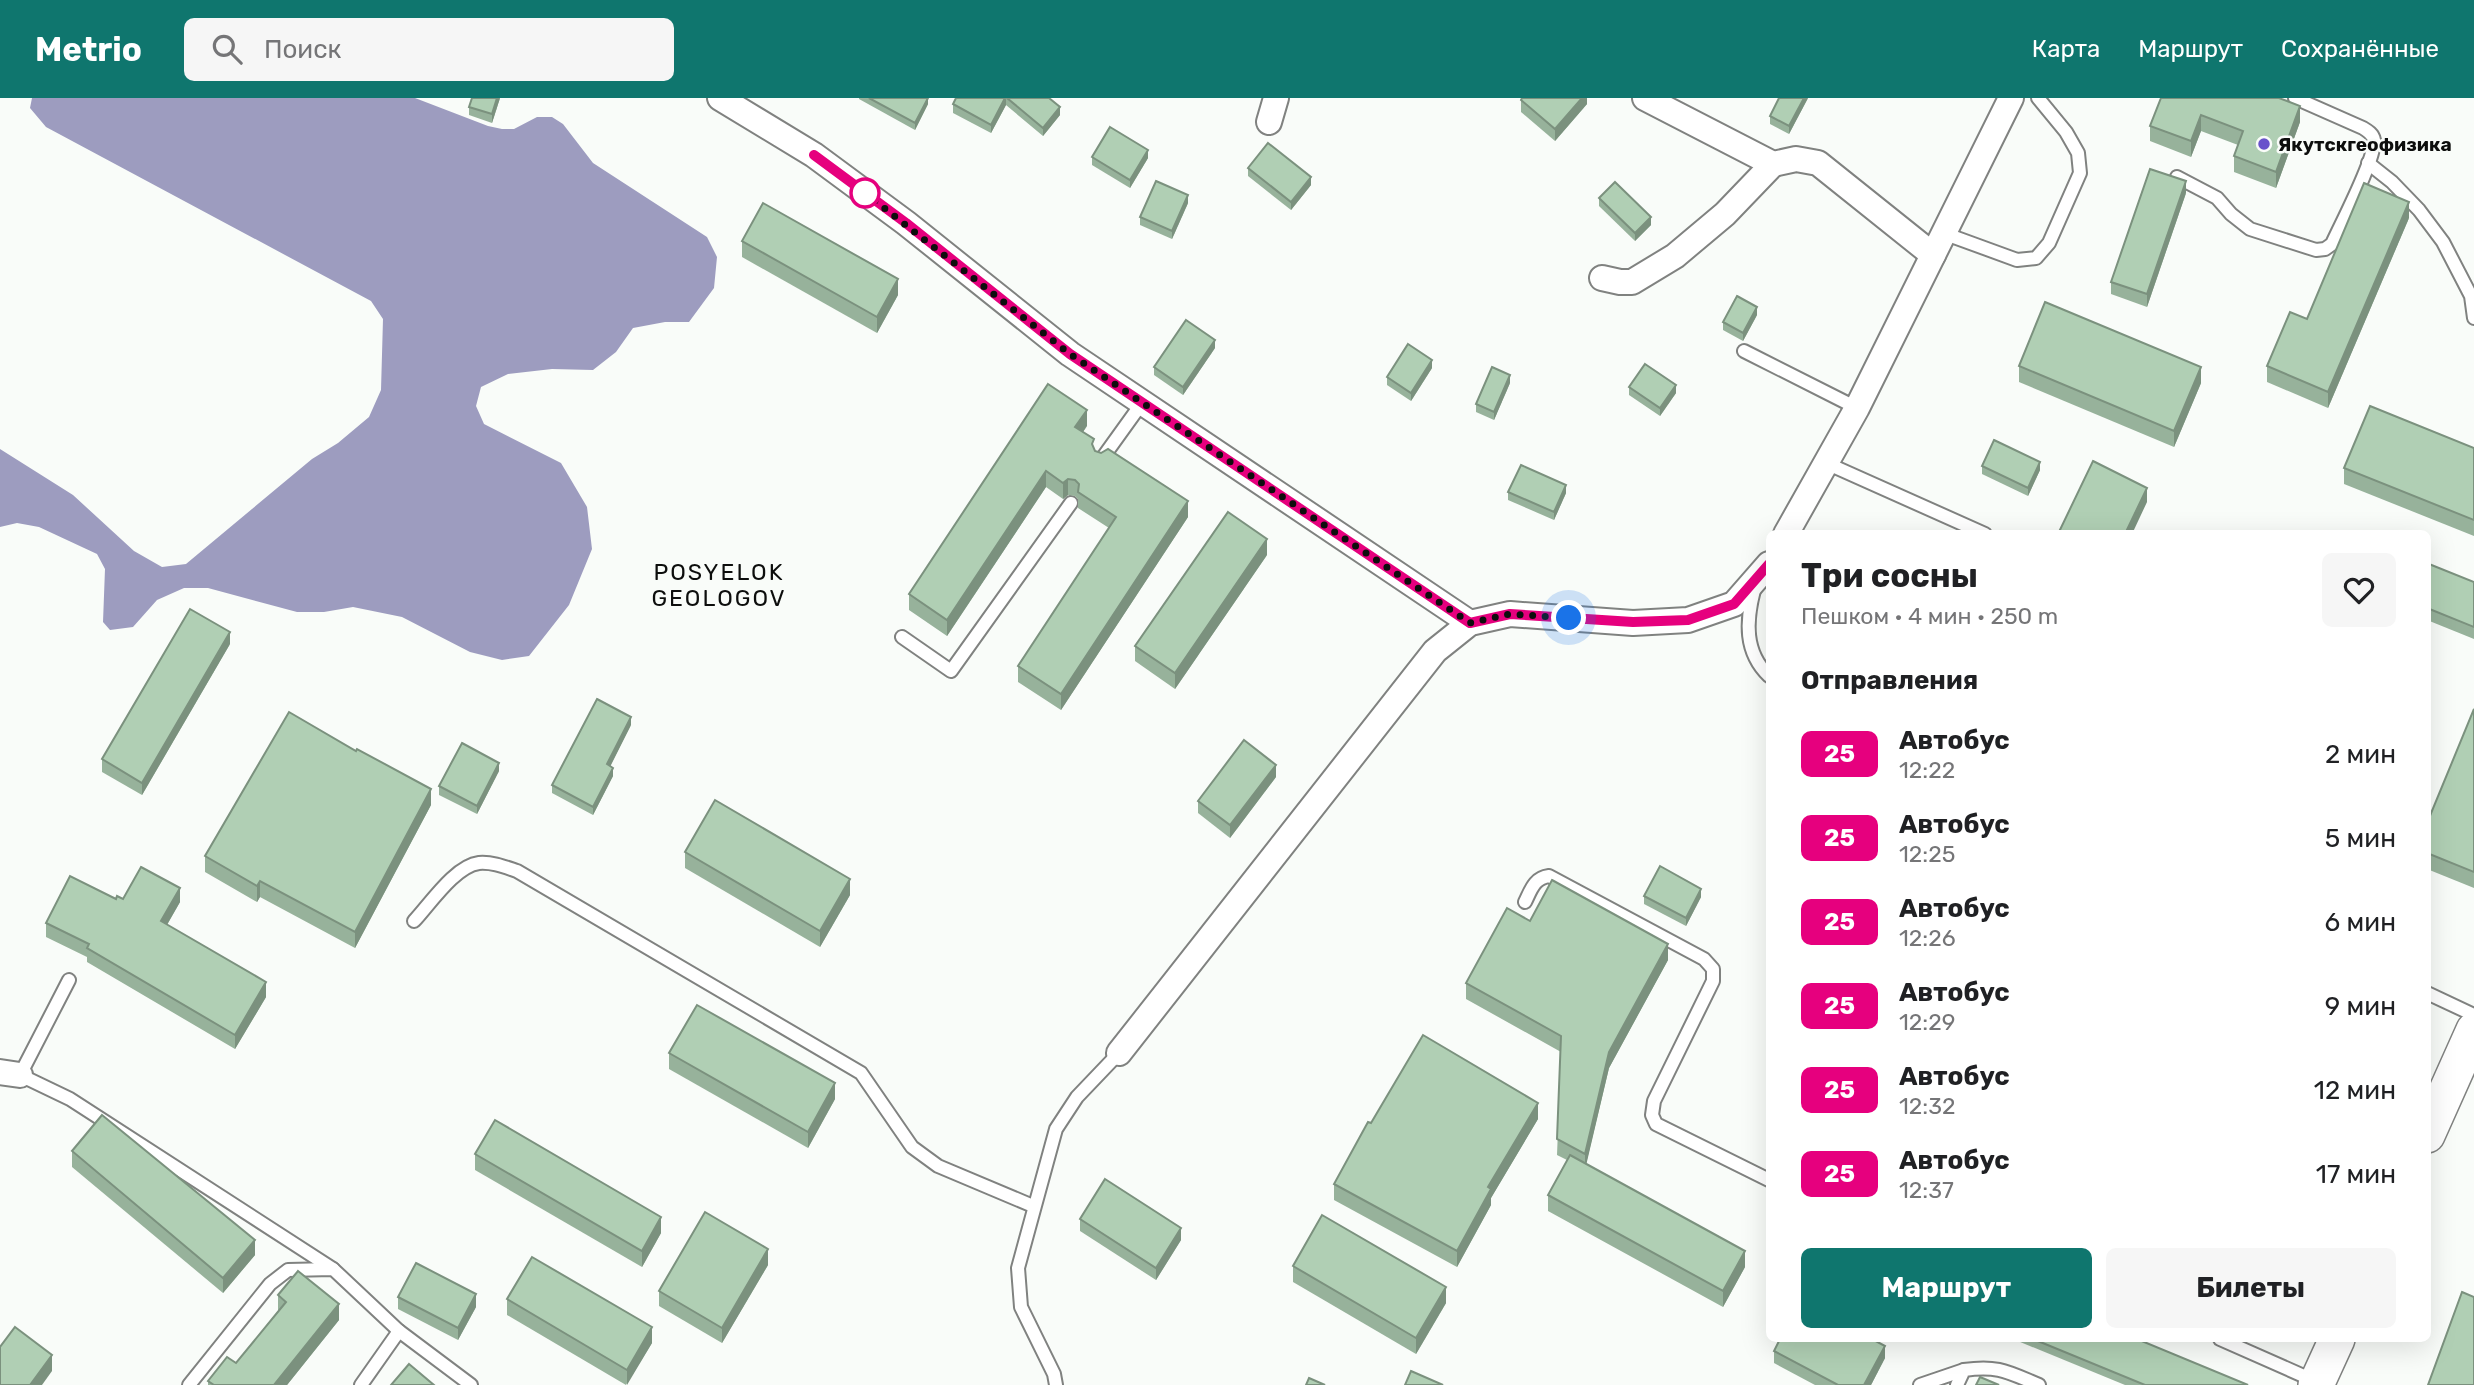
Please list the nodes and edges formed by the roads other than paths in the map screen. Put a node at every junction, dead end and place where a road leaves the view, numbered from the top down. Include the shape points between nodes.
1 (720, 98) edge
2 (1276, 98) edge
3 (1645, 98) edge
4 (2011, 98) edge
5 (2038, 98) edge
6 (2295, 98) edge
7 (1269, 122) dead end
8 (2368, 163) junction
9 (1773, 164) junction
10 (2177, 177) edge
11 (1938, 244) junction
12 (1602, 278) dead end
13 (2474, 318) edge
14 (1744, 351) dead end
15 (1142, 403) junction
16 (1857, 408) junction
17 (1101, 460) edge
18 (1826, 463) junction
19 (1071, 503) edge
20 (1788, 530) edge
21 (1976, 530) edge
22 (1764, 570) edge
23 (1470, 623) junction
24 (902, 637) dead end
25 (1766, 673) edge
26 (1525, 902) dead end
27 (414, 921) dead end
28 (69, 980) dead end
29 (2431, 995) edge
30 (2474, 1015) edge
31 (2474, 1030) edge
32 (1119, 1052) joint
33 (10, 1074) edge
34 (2431, 1126) edge
35 (1766, 1179) edge
36 (1033, 1206) junction
37 (333, 1269) junction
38 (399, 1331) junction
39 (2227, 1342) edge
40 (2336, 1342) edge
41 (1964, 1370) junction
42 (2317, 1383) edge
43 (189, 1385) edge
44 (361, 1385) edge
45 (471, 1385) edge
46 (1056, 1385) edge
47 (1920, 1385) edge
48 (1957, 1385) edge
49 (2039, 1385) edge

1 - 15 street via 814,155 1070,354
2 - 7 street
3 - 9 street
4 - 11 street
5 - 11 lane via 2078,153 2080,173 2049,243 2036,258 2017,260
6 - 8 lane via 2371,133 2374,141
8 - 10 lane via 2332,244 2316,250 2250,229 2217,198
8 - 13 lane via 2419,210 2443,242 2471,296
9 - 11 street via 1797,159 1818,163
9 - 12 street via 1726,214 1675,256 1632,282
11 - 16 street
14 - 16 lane
15 - 17 lane
15 - 23 street
16 - 18 street
18 - 20 street
18 - 21 lane
19 - 24 lane via 951,671
22 - 23 street via 1734,604 1688,620 1633,622 1510,614
22 - 25 lane via 1747,630
23 - 32 street via 1435,651
26 - 35 lane via 1534,883 1549,876 1704,959 1713,969 1713,981 1654,1101 1652,1115 1656,1124
27 - 36 lane via 457,874 477,863 517,871 861,1073 912,1147 939,1166
28 - 33 lane
29 - 30 lane
31 - 34 main road
32 - 36 lane via 1077,1097 1056,1129
33 - 37 lane via 70,1099
36 - 46 lane via 1018,1268 1021,1307
37 - 38 lane
37 - 43 lane via 288,1270 270,1284
38 - 44 lane
38 - 45 lane
39 - 42 lane
40 - 42 main road
41 - 47 lane
41 - 48 lane
41 - 49 lane via 1987,1366

